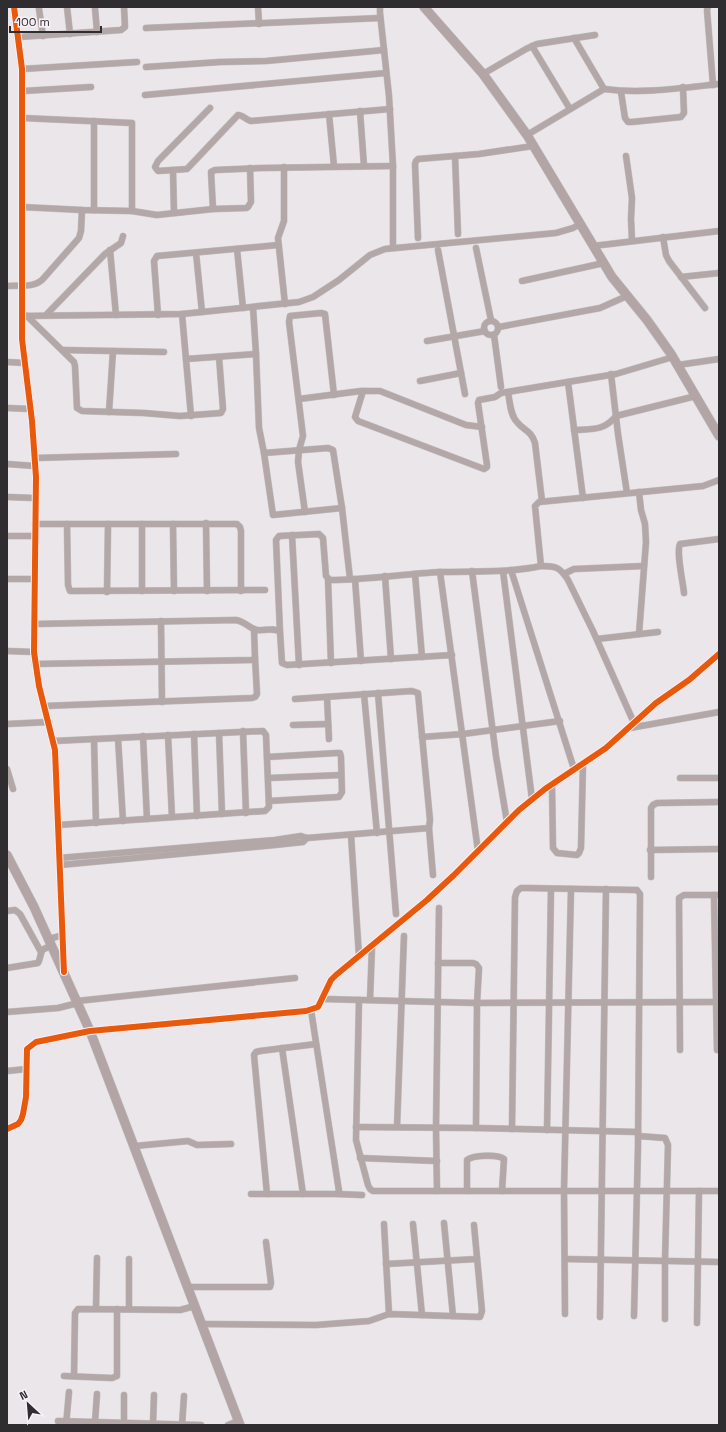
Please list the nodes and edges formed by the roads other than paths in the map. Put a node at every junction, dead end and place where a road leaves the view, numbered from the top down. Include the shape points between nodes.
1 (14, 7) edge
2 (67, 7) edge
3 (124, 7) edge
4 (258, 7) edge
5 (380, 7) edge
6 (424, 7) edge
7 (708, 7) edge
8 (96, 8) edge
9 (39, 9) dead end
10 (380, 18) junction
11 (259, 24) junction
12 (146, 28) dead end
13 (97, 32) junction
14 (70, 34) junction
15 (595, 34) dead end
16 (43, 36) junction
17 (19, 37) junction
18 (574, 38) junction
19 (532, 46) junction
20 (384, 50) junction
21 (137, 62) dead end
22 (146, 67) dead end
23 (22, 69) junction
24 (386, 73) junction
25 (483, 74) junction
26 (716, 85) edge
27 (91, 87) dead end
28 (683, 87) junction
29 (604, 89) junction
30 (22, 91) junction
31 (621, 92) junction
32 (145, 95) dead end
33 (210, 108) dead end
34 (390, 109) junction
35 (570, 109) junction
36 (360, 111) junction
37 (329, 114) junction
38 (23, 118) junction
39 (94, 122) junction
40 (527, 136) junction
41 (533, 146) junction
42 (455, 156) junction
43 (626, 156) dead end
44 (334, 166) junction
45 (364, 166) junction
46 (393, 166) junction
47 (284, 167) junction
48 (250, 168) junction
49 (173, 170) junction
50 (22, 207) junction
51 (213, 209) junction
52 (82, 210) junction
53 (94, 210) junction
54 (132, 211) junction
55 (174, 213) junction
56 (580, 224) junction
57 (719, 231) edge
58 (458, 234) dead end
59 (123, 236) dead end
60 (663, 237) junction
61 (418, 238) dead end
62 (632, 241) junction
63 (278, 245) junction
64 (593, 246) junction
65 (393, 248) junction
66 (476, 248) dead end
67 (237, 249) junction
68 (110, 250) junction
69 (438, 250) dead end
70 (196, 253) junction
71 (604, 263) junction
72 (719, 272) edge
73 (681, 277) junction
74 (522, 281) dead end
75 (22, 285) junction
76 (7, 286) edge
77 (628, 296) junction
78 (305, 300) junction
79 (297, 302) junction
80 (285, 304) junction
81 (253, 307) junction
82 (244, 308) junction
83 (705, 308) dead end
84 (202, 312) junction
85 (182, 314) junction
86 (306, 314) junction
87 (116, 315) junction
88 (158, 315) junction
89 (298, 315) junction
90 (25, 316) junction
91 (46, 316) junction
92 (491, 320) junction
93 (499, 327) junction
94 (485, 331) junction
95 (494, 335) junction
96 (455, 336) junction
97 (427, 341) dead end
98 (63, 350) junction
99 (113, 351) junction
100 (164, 352) dead end
101 (256, 354) junction
102 (219, 357) junction
103 (186, 359) junction
104 (719, 359) edge
105 (676, 361) junction
106 (7, 362) edge
107 (25, 363) junction
108 (461, 373) junction
109 (612, 374) junction
110 (420, 381) dead end
111 (568, 382) junction
112 (501, 387) dead end
113 (363, 391) junction
114 (508, 392) junction
115 (465, 394) dead end
116 (334, 395) junction
117 (696, 396) junction
118 (298, 399) junction
119 (7, 408) edge
120 (31, 409) junction
121 (110, 412) junction
122 (191, 416) junction
123 (616, 416) junction
124 (482, 427) junction
125 (574, 430) junction
126 (719, 435) edge
127 (299, 450) junction
128 (264, 453) junction
129 (176, 454) dead end
130 (35, 458) junction
131 (7, 464) edge
132 (35, 466) junction
133 (719, 480) edge
134 (639, 492) junction
135 (627, 493) junction
136 (7, 497) edge
137 (35, 498) junction
138 (583, 498) junction
139 (542, 501) junction
140 (342, 508) junction
141 (305, 512) junction
142 (206, 523) junction
143 (35, 524) junction
144 (67, 524) junction
145 (108, 524) junction
146 (142, 524) junction
147 (172, 524) junction
148 (292, 535) junction
149 (7, 536) edge
150 (34, 536) junction
151 (719, 539) edge
152 (541, 566) junction
153 (644, 566) junction
154 (503, 570) junction
155 (511, 570) junction
156 (440, 572) junction
157 (472, 572) junction
158 (415, 574) junction
159 (564, 574) junction
160 (385, 576) junction
161 (7, 579) edge
162 (34, 579) junction
163 (328, 579) junction
164 (353, 579) junction
165 (241, 590) junction
166 (265, 590) dead end
167 (142, 591) junction
168 (174, 591) junction
169 (207, 591) junction
170 (107, 592) junction
171 (684, 593) dead end
172 (161, 621) junction
173 (34, 624) junction
174 (254, 630) junction
175 (280, 632) junction
176 (658, 632) dead end
177 (639, 634) junction
178 (597, 639) junction
179 (7, 651) edge
180 (34, 652) junction
181 (719, 654) edge
182 (452, 655) junction
183 (422, 657) junction
184 (255, 658) junction
185 (391, 659) junction
186 (361, 661) junction
187 (161, 662) junction
188 (331, 663) junction
189 (35, 664) junction
190 (299, 665) junction
191 (378, 693) junction
192 (364, 694) junction
193 (327, 697) junction
194 (295, 699) dead end
195 (162, 702) junction
196 (44, 706) junction
197 (719, 712) edge
198 (560, 721) junction
199 (49, 722) junction
200 (634, 723) junction
201 (7, 724) edge
202 (328, 724) junction
203 (293, 725) dead end
204 (523, 726) junction
205 (629, 728) junction
206 (492, 730) junction
207 (243, 732) junction
208 (220, 733) junction
209 (194, 734) junction
210 (463, 734) junction
211 (168, 735) junction
212 (143, 736) junction
213 (422, 737) junction
214 (118, 738) junction
215 (94, 739) junction
216 (329, 739) dead end
217 (54, 741) junction
218 (267, 757) junction
219 (583, 764) junction
220 (7, 769) edge
221 (574, 770) junction
222 (341, 774) junction
223 (268, 778) junction
224 (680, 778) dead end
225 (719, 778) edge
226 (552, 785) junction
227 (13, 790) dead end
228 (532, 800) junction
229 (269, 801) junction
230 (719, 802) edge
231 (246, 812) junction
232 (222, 814) junction
233 (197, 816) junction
234 (172, 817) junction
235 (147, 819) junction
236 (123, 821) junction
237 (96, 822) junction
238 (507, 822) junction
239 (58, 825) junction
240 (429, 828) junction
241 (389, 832) junction
242 (377, 833) junction
243 (351, 835) junction
244 (719, 849) edge
245 (650, 850) junction
246 (478, 851) junction
247 (120, 853) junction
248 (160, 853) junction
249 (7, 855) edge
250 (60, 858) junction
251 (121, 860) junction
252 (60, 865) junction
253 (433, 875) dead end
254 (651, 876) dead end
255 (551, 889) junction
256 (571, 889) junction
257 (606, 889) junction
258 (717, 895) edge
259 (439, 908) dead end
260 (7, 911) edge
261 (396, 914) dead end
262 (62, 936) junction
263 (404, 936) dead end
264 (47, 946) junction
265 (372, 947) junction
266 (360, 956) junction
267 (438, 963) junction
268 (7, 968) edge
269 (64, 972) junction
270 (295, 978) dead end
271 (323, 999) junction
272 (359, 1000) junction
273 (370, 1000) junction
274 (401, 1001) junction
275 (437, 1002) junction
276 (718, 1002) edge
277 (477, 1003) junction
278 (514, 1003) junction
279 (549, 1003) junction
280 (569, 1003) junction
281 (604, 1003) junction
282 (639, 1003) junction
283 (680, 1003) junction
284 (74, 1004) junction
285 (311, 1010) junction
286 (7, 1012) edge
287 (88, 1032) junction
288 (316, 1044) junction
289 (282, 1048) junction
290 (680, 1050) dead end
291 (717, 1050) dead end
292 (27, 1069) junction
293 (7, 1071) edge
294 (356, 1126) junction
295 (397, 1127) junction
296 (436, 1128) junction
297 (476, 1128) junction
298 (7, 1129) edge
299 (512, 1129) junction
300 (546, 1130) junction
301 (566, 1131) junction
302 (602, 1132) junction
303 (638, 1134) junction
304 (231, 1144) dead end
305 (134, 1146) junction
306 (360, 1158) junction
307 (437, 1161) junction
308 (502, 1190) junction
309 (564, 1190) junction
310 (602, 1190) junction
311 (437, 1191) junction
312 (467, 1191) junction
313 (637, 1191) junction
314 (666, 1191) junction
315 (699, 1191) junction
316 (719, 1191) edge
317 (251, 1194) dead end
318 (267, 1194) junction
319 (303, 1194) junction
320 (337, 1194) junction
321 (362, 1194) dead end
322 (444, 1223) dead end
323 (384, 1224) dead end
324 (413, 1224) dead end
325 (474, 1225) dead end
326 (266, 1242) dead end
327 (97, 1258) dead end
328 (129, 1259) dead end
329 (477, 1259) junction
330 (565, 1259) junction
331 (601, 1260) junction
332 (448, 1261) junction
333 (635, 1261) junction
334 (665, 1261) junction
335 (698, 1262) junction
336 (719, 1262) edge
337 (417, 1263) junction
338 (386, 1264) junction
339 (188, 1287) junction
340 (96, 1308) junction
341 (190, 1308) junction
342 (117, 1309) junction
343 (128, 1309) junction
344 (389, 1314) junction
345 (565, 1314) dead end
346 (422, 1315) junction
347 (453, 1316) junction
348 (634, 1316) dead end
349 (600, 1317) dead end
350 (665, 1319) dead end
351 (697, 1323) dead end
352 (202, 1324) junction
353 (64, 1376) dead end
354 (74, 1376) junction
355 (69, 1392) dead end
356 (97, 1394) dead end
357 (124, 1395) dead end
358 (154, 1395) dead end
359 (184, 1396) dead end
360 (58, 1421) dead end
361 (95, 1422) junction
362 (66, 1423) edge
363 (124, 1423) junction
364 (153, 1424) junction
365 (182, 1424) edge
366 (234, 1424) edge
367 (201, 1425) edge

1 - 17 street
2 - 14 street
3 - 13 street via 123,29
4 - 11 street
5 - 10 street
6 - 25 street
7 - 26 street
8 - 13 street
9 - 16 street
10 - 11 street
10 - 20 street
11 - 12 street
13 - 14 street
14 - 16 street
15 - 18 street
16 - 17 street
17 - 23 street
18 - 19 street
18 - 29 street
19 - 25 street
19 - 35 street
20 - 22 street via 266,61
20 - 24 street
21 - 23 street
23 - 30 street
24 - 32 street
24 - 34 street
25 - 40 street
26 - 28 street
27 - 30 street
28 - 31 street
28 - 31 street via 684,113 681,118 632,122 625,118
29 - 31 street
29 - 35 street
30 - 38 street
33 - 49 street via 155,167 158,171
34 - 36 street
34 - 46 street
35 - 40 street
36 - 37 street
36 - 45 street
37 - 44 street
37 - 49 street via 251,121 238,115 187,169
38 - 39 street
38 - 50 street
39 - 53 street
39 - 54 street via 133,124
40 - 41 street
41 - 42 street
41 - 56 street
42 - 58 street
42 - 61 street via 421,158 416,161
43 - 62 street via 632,198
44 - 45 street
44 - 47 street
45 - 46 street
46 - 65 street
47 - 48 street
47 - 63 street via 284,221
48 - 51 street via 250,205 246,208
48 - 51 street via 212,171
49 - 55 street
50 - 52 street
50 - 75 street
51 - 55 street
52 - 53 street
52 - 75 street via 81,231 77,241 38,284
53 - 54 street
54 - 55 street via 157,215
56 - 64 street
56 - 65 street via 556,233
57 - 60 street
59 - 68 street via 120,243
60 - 62 street
60 - 73 street via 666,255
62 - 64 street
63 - 67 street
63 - 80 street
64 - 71 street
65 - 78 street via 370,255 339,280
66 - 92 street
67 - 70 street
67 - 82 street
68 - 87 street
68 - 91 street
69 - 96 street
70 - 84 street
70 - 88 street via 160,255 155,258
71 - 74 street
71 - 77 street
72 - 73 street
73 - 83 street
75 - 76 street
75 - 90 street
77 - 93 street via 600,308
77 - 105 street
78 - 79 street
78 - 86 street
79 - 80 street
79 - 89 street
80 - 81 street
81 - 82 street
81 - 101 street
82 - 84 street
84 - 85 street
85 - 88 street
85 - 103 street
86 - 89 street
86 - 116 street via 323,313 326,316
87 - 88 street
87 - 91 street
89 - 118 street via 290,316 289,322
90 - 91 street
90 - 98 street
90 - 107 street
92 - 93 street
92 - 94 street via 485,324
93 - 95 street
94 - 95 street via 489,335
94 - 96 street
95 - 112 street
96 - 97 street
96 - 108 street
98 - 99 street
98 - 121 street via 75,366 77,408 82,411
99 - 100 street
99 - 121 street
101 - 102 street
101 - 128 street via 258,422
102 - 103 street
102 - 122 street via 223,412
103 - 122 street
104 - 105 street
105 - 109 street
105 - 117 street
106 - 107 street
107 - 120 street
108 - 110 street
108 - 115 street
109 - 111 street
109 - 123 street
111 - 114 street
111 - 125 street
113 - 116 street
113 - 124 street via 380,391 466,425
113 - 124 street via 354,417 358,421 484,469 487,465
114 - 124 street via 478,401
114 - 139 street via 515,419 532,435 535,442
116 - 118 street
117 - 123 street
117 - 126 street
118 - 127 street via 303,436
119 - 120 street
120 - 130 street
121 - 122 street
123 - 125 street via 610,424 603,427
123 - 135 street
125 - 138 street
127 - 128 street
127 - 140 street via 332,450
127 - 141 street via 298,462
128 - 141 street via 273,515
129 - 130 street
130 - 132 street
131 - 132 street
132 - 137 street
133 - 134 street via 703,486
134 - 135 street
134 - 153 street via 646,536
135 - 138 street
136 - 137 street
137 - 143 street
138 - 139 street
139 - 152 street via 535,506
140 - 141 street
140 - 164 street
142 - 147 street
142 - 165 street via 233,523 240,527
142 - 169 street
143 - 144 street
143 - 150 street
144 - 145 street
144 - 170 street via 70,591
145 - 146 street
145 - 170 street
146 - 147 street
146 - 167 street
147 - 168 street
148 - 163 street via 322,535
148 - 175 street via 279,536 276,540
148 - 190 street
149 - 150 street
150 - 162 street
151 - 171 street via 678,546
152 - 155 street
152 - 159 street via 555,566
153 - 159 street via 574,569
153 - 177 street
154 - 155 street
154 - 157 street
154 - 204 street
155 - 198 street
156 - 157 street
156 - 158 street
156 - 182 street
157 - 206 street
158 - 160 street
158 - 183 street
159 - 178 street
160 - 164 street
160 - 185 street
161 - 162 street
162 - 173 street
163 - 164 street
163 - 188 street
164 - 186 street
165 - 166 street
165 - 169 street
167 - 168 street
167 - 170 street
168 - 169 street
172 - 173 street
172 - 174 street via 236,620 246,623
172 - 187 street
173 - 180 street
174 - 175 street via 275,629
174 - 184 street
175 - 190 street via 282,663 287,666
176 - 177 street
177 - 178 street
178 - 200 street
179 - 180 street
180 - 189 street
181 - 200 street
182 - 183 street
182 - 210 street
183 - 185 street
184 - 187 street via 248,661
184 - 195 street via 255,697
185 - 186 street
186 - 188 street
187 - 189 street
187 - 195 street
188 - 190 street
189 - 196 street
191 - 192 street
191 - 213 street via 418,693
191 - 241 street
192 - 193 street
192 - 242 street
193 - 194 street
193 - 202 street
195 - 196 street
196 - 199 street
197 - 205 street
198 - 204 street
198 - 221 street
199 - 201 street
199 - 217 street
200 - 205 street
202 - 203 street
202 - 216 street
204 - 206 street
204 - 228 street
205 - 219 street
206 - 210 street
206 - 238 street
207 - 208 street
207 - 218 street via 265,733
207 - 231 street
208 - 209 street
208 - 232 street
209 - 211 street
209 - 233 street
210 - 213 street
210 - 246 street
211 - 212 street
211 - 234 street
212 - 214 street
212 - 235 street
213 - 240 street
214 - 215 street
214 - 236 street
215 - 217 street
215 - 237 street
217 - 239 street
218 - 222 street via 340,753
218 - 223 street
219 - 221 street
219 - 226 street via 580,848 577,855 557,853 553,848
220 - 227 street
221 - 226 street
222 - 223 street
222 - 229 street via 342,792 339,797
223 - 229 street
224 - 225 street
226 - 228 street
228 - 238 street
229 - 231 street via 268,810
230 - 245 street via 652,805
231 - 232 street
232 - 233 street
233 - 234 street
234 - 235 street
235 - 236 street
236 - 237 street
237 - 239 street
238 - 246 street
239 - 250 street
240 - 241 street
240 - 253 street
241 - 242 street
241 - 261 street
242 - 243 street
243 - 248 street via 307,838 303,842
243 - 266 street
244 - 245 street
245 - 254 street
246 - 265 street via 427,900
247 - 248 street
247 - 250 street
247 - 251 street
248 - 251 street
249 - 264 street via 32,902
250 - 252 street
251 - 252 street
252 - 262 street
255 - 256 street
255 - 278 street via 521,888 516,891
255 - 279 street
256 - 257 street
256 - 280 street
257 - 281 street
257 - 282 street via 632,889 640,894
258 - 276 street
258 - 283 street via 684,895 679,898
259 - 267 street
260 - 264 street via 15,910 20,914
262 - 264 street
262 - 269 street
263 - 274 street
264 - 268 street via 38,963
264 - 269 street
265 - 266 street
265 - 273 street
266 - 271 street via 331,980
267 - 275 street
267 - 277 street via 476,964 479,968
269 - 284 street
270 - 284 street
271 - 272 street
271 - 285 street via 318,1007
272 - 273 street
272 - 294 street
273 - 274 street
274 - 275 street
274 - 295 street
275 - 277 street
275 - 296 street
276 - 283 street
276 - 291 street
277 - 278 street
277 - 297 street
278 - 279 street
278 - 299 street
279 - 280 street
279 - 300 street
280 - 281 street
280 - 301 street
281 - 282 street
281 - 302 street
282 - 283 street
282 - 303 street
283 - 290 street
284 - 286 street
284 - 287 street
285 - 287 street
285 - 288 street
287 - 292 street via 31,1045 27,1049
287 - 305 street
288 - 289 street
288 - 320 street via 339,1188
289 - 318 street via 260,1051 254,1055
289 - 319 street
292 - 293 street
292 - 298 street via 26,1097 21,1120
294 - 295 street
294 - 306 street
295 - 296 street
296 - 297 street
296 - 307 street
297 - 299 street
299 - 300 street
300 - 301 street
301 - 302 street
301 - 309 street
302 - 303 street
302 - 310 street
303 - 313 street
303 - 314 street via 661,1137 667,1141
304 - 305 street via 197,1145 188,1141
305 - 339 street
306 - 307 street
306 - 311 street via 368,1185 373,1191
307 - 311 street
308 - 309 street
308 - 312 street
308 - 312 street via 504,1160 501,1157 470,1157 467,1160
309 - 310 street
309 - 330 street
310 - 313 street
310 - 331 street
311 - 312 street
313 - 314 street
313 - 333 street
314 - 315 street
314 - 334 street
315 - 316 street
315 - 335 street
317 - 318 street
318 - 319 street
319 - 320 street
320 - 321 street
322 - 332 street
323 - 338 street
324 - 337 street
325 - 329 street
326 - 339 street via 270,1287
327 - 340 street
328 - 343 street
329 - 332 street
329 - 347 street via 482,1314 476,1317
330 - 331 street
330 - 345 street
331 - 333 street
331 - 349 street
332 - 337 street
332 - 347 street
333 - 334 street
333 - 348 street
334 - 335 street
334 - 350 street
335 - 336 street
335 - 351 street
337 - 338 street
337 - 346 street
338 - 344 street
339 - 341 street
340 - 342 street
340 - 354 street via 81,1308 75,1313
341 - 343 street
341 - 352 street
342 - 343 street
342 - 354 street via 117,1376
344 - 346 street
344 - 352 street via 369,1321 316,1325
346 - 347 street
352 - 366 street
353 - 354 street
355 - 362 street
356 - 361 street
357 - 363 street
358 - 364 street
359 - 365 street
360 - 362 street
361 - 362 street
361 - 363 street
363 - 364 street
364 - 365 street
365 - 367 street

